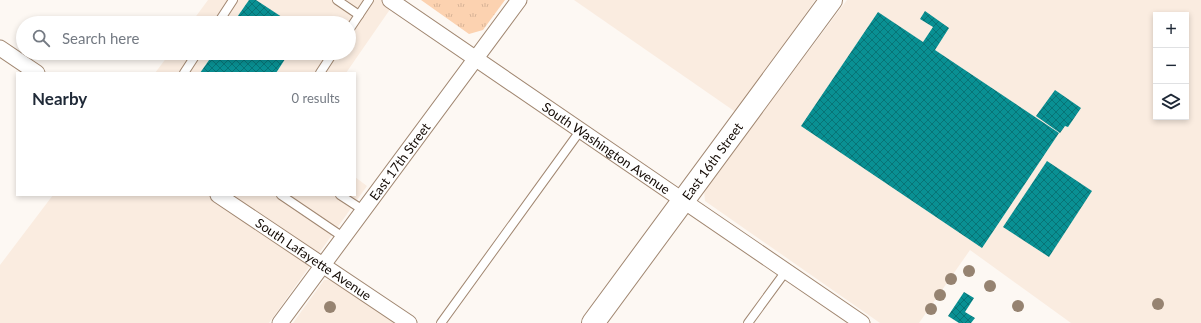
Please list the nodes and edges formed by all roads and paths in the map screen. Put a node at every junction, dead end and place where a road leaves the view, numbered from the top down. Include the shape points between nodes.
1 (233, 0) edge
2 (337, 0) edge
3 (369, 0) edge
4 (390, 0) edge
5 (519, 0) edge
6 (831, 0) edge
7 (359, 15) junction
8 (223, 16) edge
9 (356, 20) edge
10 (0, 48) edge
11 (16, 59) edge
12 (475, 59) junction
13 (18, 60) edge
14 (192, 60) edge
15 (328, 60) edge
16 (36, 72) edge
17 (185, 72) edge
18 (321, 72) edge
19 (580, 131) junction
20 (219, 196) edge
21 (282, 196) edge
22 (342, 196) edge
23 (683, 201) junction
24 (363, 210) junction
25 (343, 237) junction
26 (322, 265) junction
27 (786, 271) junction
28 (280, 323) edge
29 (408, 323) edge
30 (441, 323) edge
31 (593, 323) edge
32 (748, 323) edge
33 (862, 323) edge

1 - 8 lane
2 - 7 lane
3 - 7 lane
4 - 12 street, South Washington Avenue
5 - 12 street, East 17th Street
6 - 23 main road, East 16th Street
7 - 9 lane
10 - 11 street
12 - 19 street, South Washington Avenue
12 - 24 street, East 17th Street
13 - 16 street
14 - 17 lane
15 - 18 lane
19 - 23 street, South Washington Avenue
19 - 30 lane
20 - 26 street, South Lafayette Avenue
21 - 25 lane
22 - 24 lane
23 - 27 street, South Washington Avenue
23 - 31 main road, East 16th Street
24 - 25 street, East 17th Street
25 - 26 street, East 17th Street
26 - 28 street, East 17th Street
26 - 29 street, South Lafayette Avenue
27 - 32 lane
27 - 33 street, South Washington Avenue

